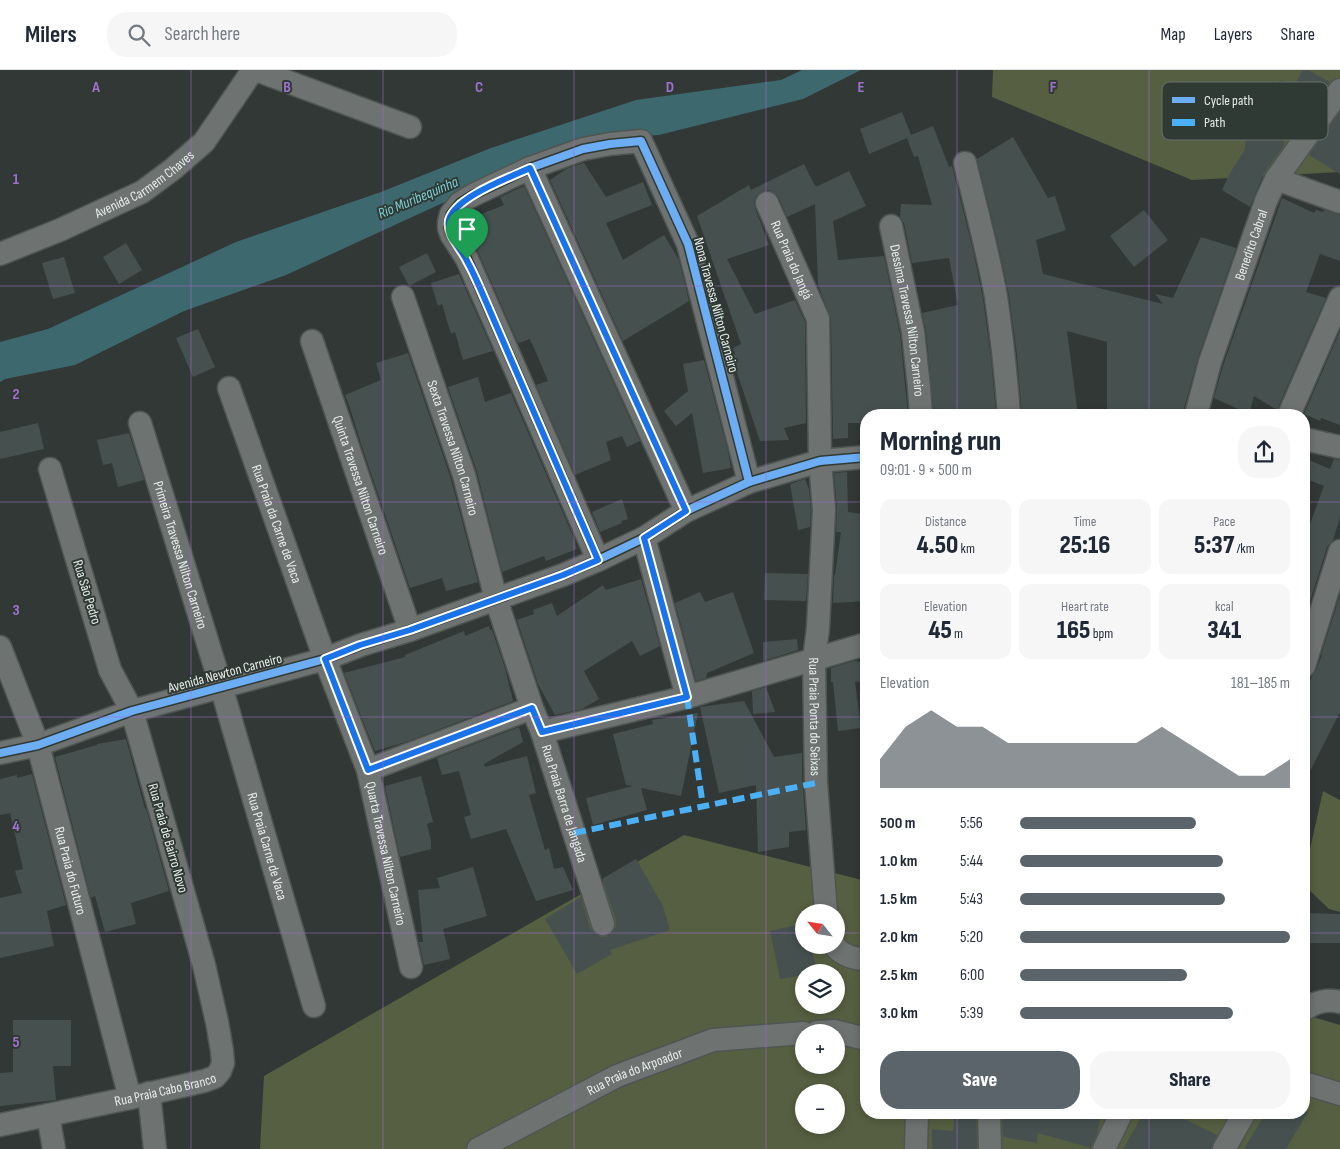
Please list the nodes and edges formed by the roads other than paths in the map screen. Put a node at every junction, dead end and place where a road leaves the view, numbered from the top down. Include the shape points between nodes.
1 (254, 70) edge
2 (1340, 90) edge
3 (1328, 107) edge
4 (410, 127) dead end
5 (1304, 140) edge
6 (965, 164) dead end
7 (530, 168) junction
8 (1276, 179) junction
9 (1340, 202) edge
10 (767, 203) dead end
11 (891, 226) dead end
12 (0, 254) edge
13 (403, 297) dead end
14 (1340, 298) edge
15 (818, 319) joint
16 (312, 341) dead end
17 (229, 388) dead end
18 (921, 409) edge
19 (1009, 409) edge
20 (1198, 409) edge
21 (1292, 409) edge
22 (140, 423) dead end
23 (1310, 440) edge
24 (1340, 447) edge
25 (860, 457) edge
26 (820, 460) junction
27 (50, 469) dead end
28 (749, 482) junction
29 (686, 511) junction
30 (644, 538) junction
31 (1340, 551) edge
32 (598, 560) junction
33 (496, 599) junction
34 (410, 630) junction
35 (0, 646) edge
36 (860, 646) edge
37 (1310, 647) edge
38 (325, 659) junction
39 (814, 659) junction
40 (221, 686) junction
41 (687, 697) junction
42 (532, 708) junction
43 (132, 711) junction
44 (542, 732) junction
45 (38, 745) junction
46 (0, 753) edge
47 (368, 770) junction
48 (825, 904) edge
49 (603, 924) dead end
50 (845, 954) edge
51 (860, 959) edge
52 (204, 965) joint
53 (411, 967) dead end
54 (1340, 1002) edge
55 (1310, 1005) edge
56 (314, 1006) dead end
57 (845, 1034) edge
58 (795, 1035) edge
59 (860, 1038) edge
60 (1310, 1085) edge
61 (1340, 1094) edge
62 (140, 1095) junction
63 (48, 1115) junction
64 (917, 1119) edge
65 (989, 1119) edge
66 (1119, 1119) edge
67 (1242, 1119) edge
68 (0, 1124) edge
69 (54, 1149) edge
70 (155, 1149) edge
71 (478, 1149) edge
72 (916, 1149) edge
73 (990, 1149) edge
74 (1104, 1149) edge
75 (1224, 1149) edge

1 - 4 street
1 - 12 street, Avenida Carmem Chaves via 204,142 142,192
2 - 3 street, Benedito Cabral
5 - 8 street, Benedito Cabral
6 - 19 street via 996,297
7 - 28 street, Nona Travessa Nilton Carneiro via 584,149 641,141 688,244
7 - 29 street
7 - 32 street via 460,204 451,214 448,228 467,259
8 - 9 street
8 - 20 street, Benedito Cabral via 1213,352
10 - 15 street, Rua Praia do Jangá
11 - 18 street, Dessima Travessa Nilton Carneiro via 912,332
13 - 33 street, Sexta Travessa Nilton Carneiro via 464,474
14 - 21 street
15 - 26 street, Rua Praia Ponta do Seixas
16 - 34 street, Quinta Travessa Nilton Carneiro
17 - 38 street, Rua Praia da Carne de Vaca
22 - 40 street, Primeira Travessa Nilton Carneiro
23 - 24 street
25 - 26 street
26 - 28 street
26 - 39 street, Rua Praia Ponta do Seixas via 824,510
27 - 43 street, Rua São Pedro via 110,670
28 - 29 street
29 - 30 street
30 - 32 street
30 - 41 street
31 - 37 street
32 - 33 street
33 - 34 street, Avenida Newton Carneiro
33 - 42 street, Rua Praia Barra de Jangada
34 - 38 street, Avenida Newton Carneiro
35 - 45 street, Rua Praia do Futuro
36 - 39 street
38 - 40 street, Avenida Newton Carneiro
38 - 47 street, Quarta Travessa Nilton Carneiro
39 - 41 street
39 - 48 street, Rua Praia Ponta do Seixas via 816,783
40 - 43 street, Avenida Newton Carneiro
40 - 56 street, Rua Praia Carne de Vaca
41 - 44 street
42 - 44 street, Rua Praia Barra de Jangada
42 - 47 street
43 - 45 street, Avenida Newton Carneiro
43 - 52 street, Rua Praia de Bairro Novo
44 - 49 street, Rua Praia Barra de Jangada
45 - 46 street, Avenida Newton Carneiro
45 - 62 street, Rua Praia do Futuro
47 - 53 street, Quarta Travessa Nilton Carneiro
50 - 51 street
52 - 62 street, Rua Praia Cabo Branco via 222,1051 220,1071 204,1081
54 - 55 street
57 - 59 street
58 - 71 street, Rua Praia do Arpoador via 713,1040 617,1076
60 - 61 street
62 - 63 street, Rua Praia Cabo Branco
62 - 70 street, Rua Praia do Futuro
63 - 68 street, Rua Praia Cabo Branco
63 - 69 street
64 - 72 street
65 - 73 street
66 - 74 street
67 - 75 street

